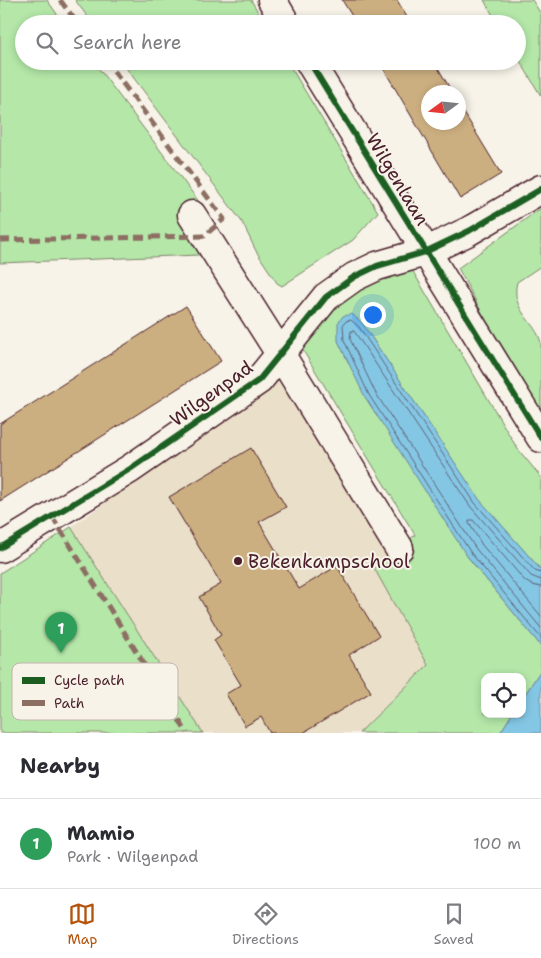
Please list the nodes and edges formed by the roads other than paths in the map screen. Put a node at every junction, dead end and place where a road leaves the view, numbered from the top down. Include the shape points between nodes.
1 (272, 0) edge
2 (281, 15) edge
3 (314, 70) edge
4 (541, 189) edge
5 (192, 215) dead end
6 (425, 252) junction
7 (281, 355) junction
8 (541, 438) edge
9 (0, 548) edge
10 (399, 548) dead end

1 - 2 street
3 - 6 street, Wilgenlaan
4 - 6 street, Wilgenpad via 469,231
5 - 7 street
6 - 7 street, Wilgenpad via 378,266 354,277 326,297
6 - 8 street, Wilgenlaan
7 - 9 street, Wilgenpad via 259,380 219,410
7 - 10 street

